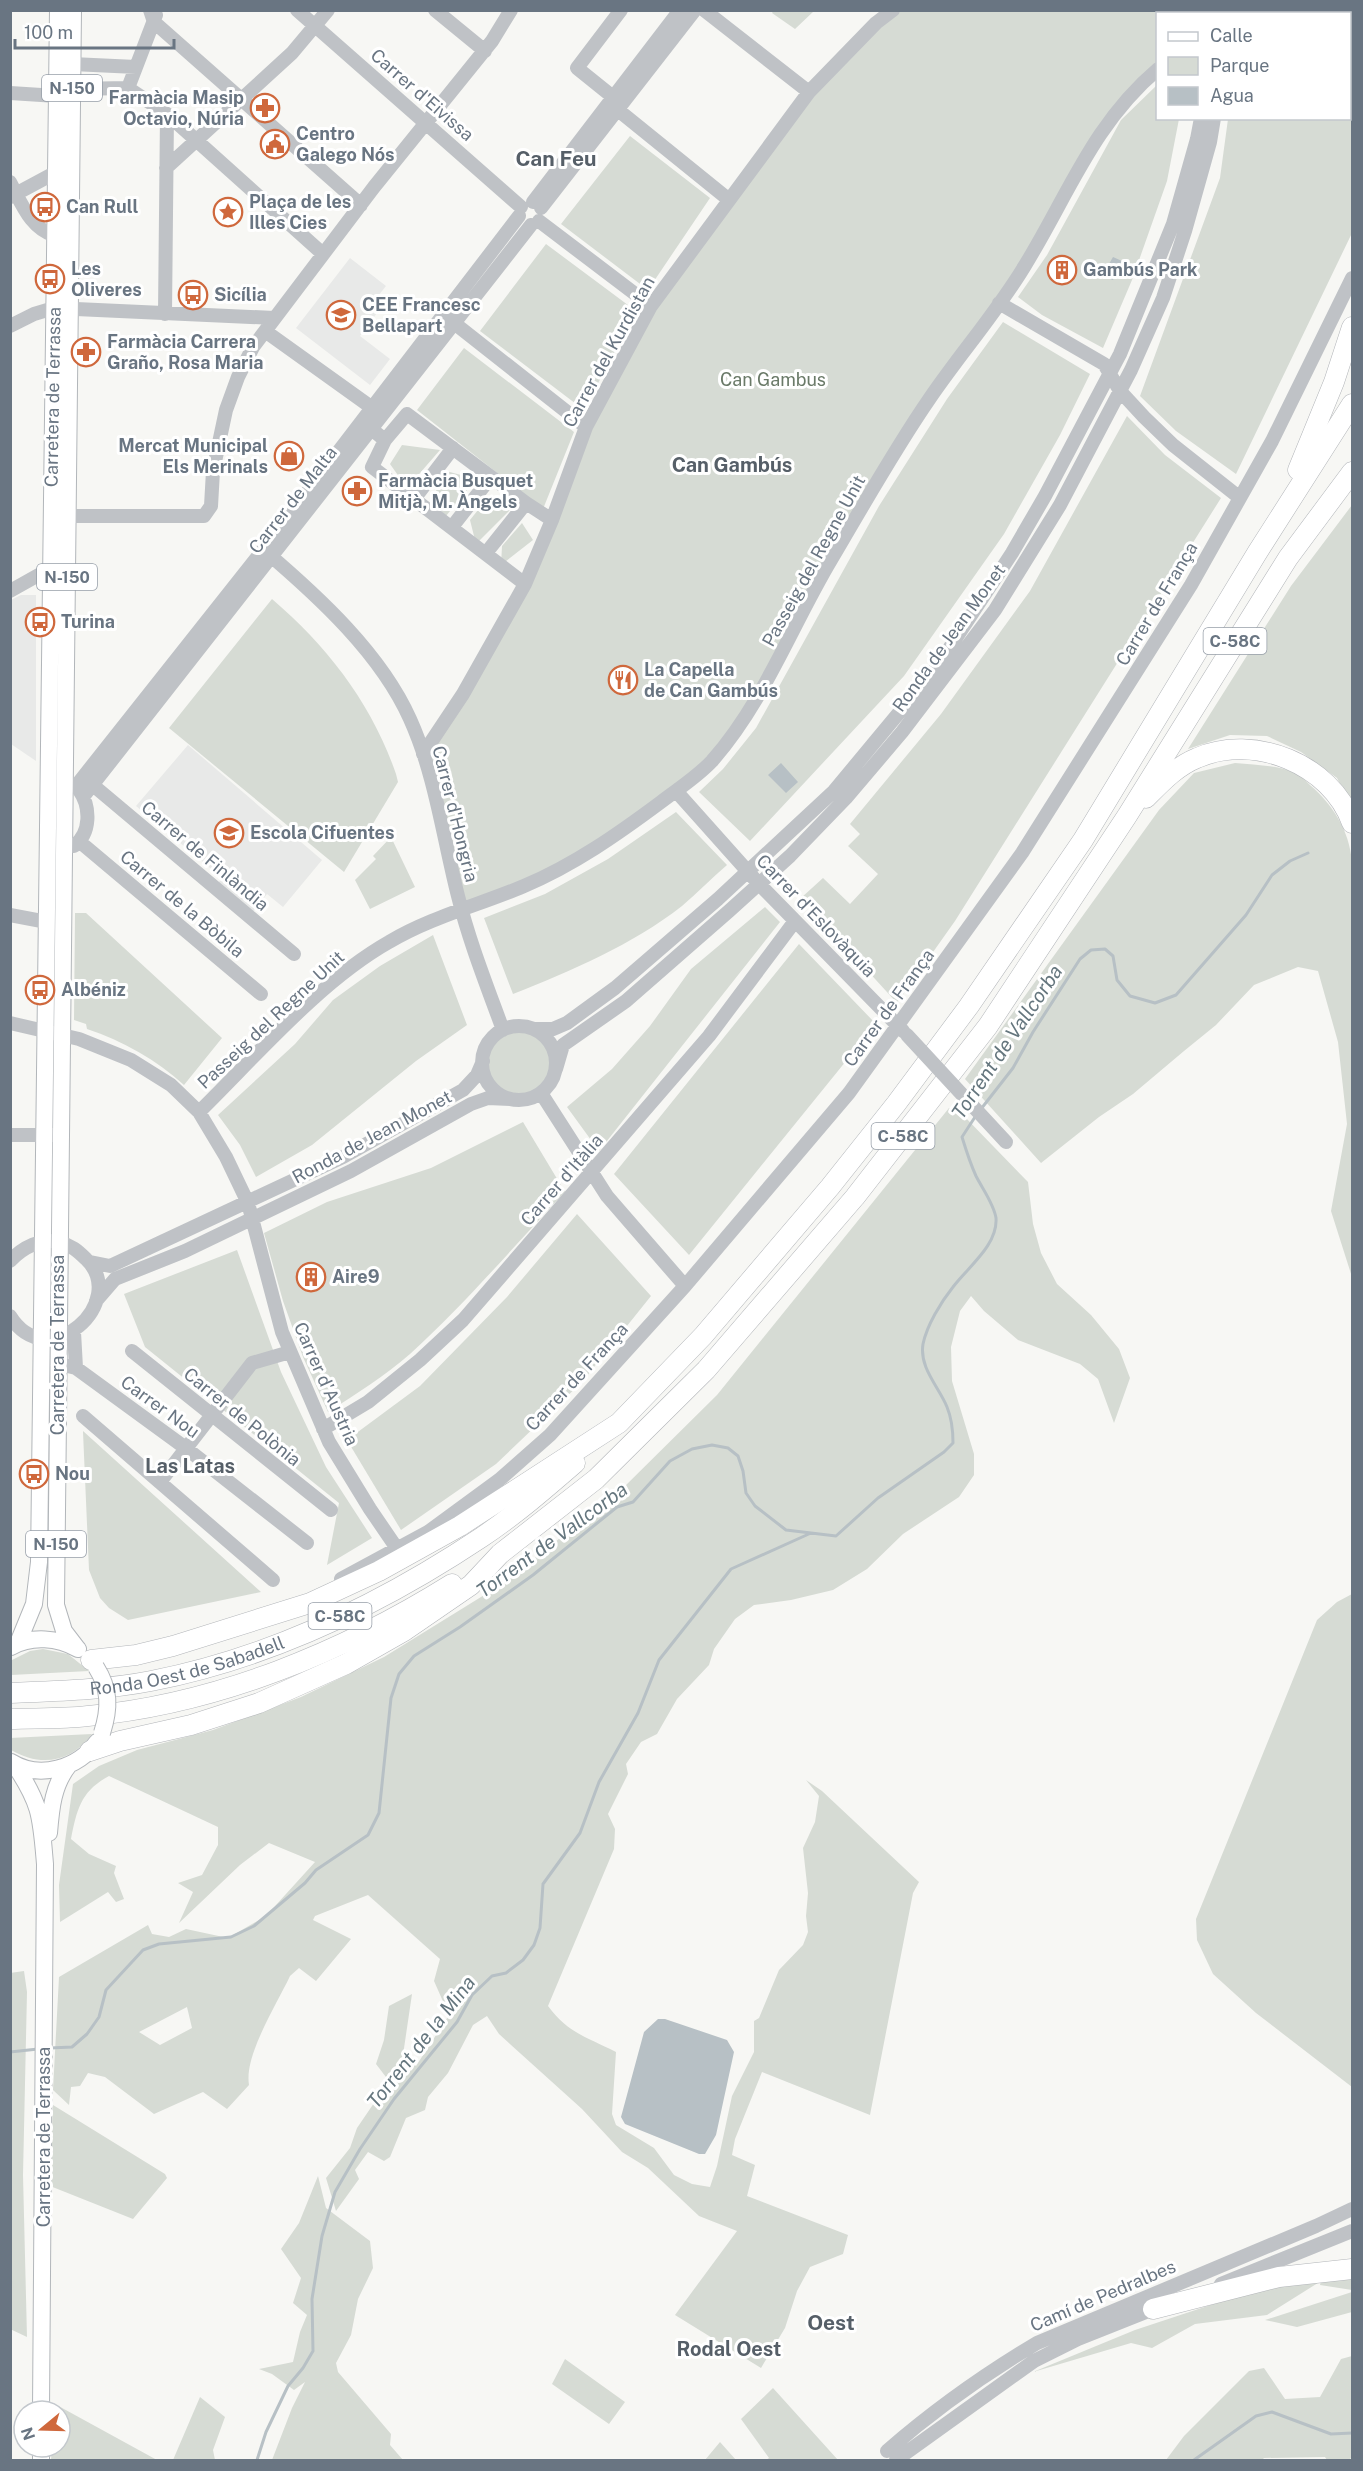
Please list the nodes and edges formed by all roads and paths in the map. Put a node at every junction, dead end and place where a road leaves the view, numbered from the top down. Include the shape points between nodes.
1 (58, 10) edge
2 (73, 10) edge
3 (297, 10) edge
4 (328, 10) edge
5 (435, 10) edge
6 (511, 10) edge
7 (621, 10) edge
8 (680, 10) edge
9 (695, 10) edge
10 (704, 10) edge
11 (893, 10) edge
12 (154, 14) edge
13 (315, 25) junction
14 (485, 51) junction
15 (72, 64) junction
16 (136, 67) junction
17 (1156, 71) edge
18 (128, 88) junction
19 (64, 92) junction
20 (809, 92) junction
21 (10, 93) edge
22 (241, 99) junction
23 (615, 104) junction
24 (167, 114) junction
25 (1200, 120) edge
26 (1214, 120) edge
27 (427, 123) junction
28 (195, 140) junction
29 (71, 165) junction
30 (166, 168) junction
31 (55, 172) junction
32 (12, 191) edge
33 (729, 199) junction
34 (361, 205) junction
35 (531, 213) junction
36 (55, 236) junction
37 (323, 254) junction
38 (1353, 278) edge
39 (999, 303) junction
40 (651, 306) junction
41 (62, 308) junction
42 (165, 314) junction
43 (274, 318) junction
44 (449, 319) junction
45 (10, 326) edge
46 (1353, 327) edge
47 (265, 331) junction
48 (1110, 374) junction
49 (1120, 391) junction
50 (1353, 404) edge
51 (371, 407) junction
52 (586, 427) junction
53 (370, 428) junction
54 (385, 440) junction
55 (453, 448) junction
56 (1353, 472) edge
57 (491, 477) junction
58 (1240, 498) junction
59 (414, 499) junction
60 (526, 503) junction
61 (68, 516) junction
62 (552, 520) junction
63 (452, 527) junction
64 (267, 553) junction
65 (1257, 553) junction
66 (486, 554) junction
67 (51, 568) junction
68 (32, 580) junction
69 (525, 584) junction
70 (10, 591) edge
71 (51, 592) junction
72 (423, 754) junction
73 (94, 786) junction
74 (69, 788) junction
75 (675, 791) junction
76 (1127, 816) junction
77 (1353, 823) edge
78 (49, 839) junction
79 (80, 842) junction
80 (64, 849) junction
81 (748, 872) junction
82 (759, 884) junction
83 (462, 910) junction
84 (10, 915) edge
85 (795, 921) junction
86 (47, 922) junction
87 (294, 954) dead end
88 (261, 994) dead end
89 (10, 1023) edge
90 (535, 1029) junction
91 (503, 1030) junction
92 (45, 1031) junction
93 (903, 1031) junction
94 (62, 1036) junction
95 (483, 1061) junction
96 (556, 1069) junction
97 (541, 1093) junction
98 (512, 1099) junction
99 (199, 1112) junction
100 (10, 1135) edge
101 (52, 1135) junction
102 (1006, 1142) dead end
103 (592, 1174) junction
104 (248, 1203) junction
105 (252, 1219) junction
106 (51, 1242) junction
107 (10, 1261) edge
108 (90, 1262) junction
109 (685, 1286) junction
110 (96, 1301) junction
111 (10, 1316) edge
112 (74, 1332) junction
113 (44, 1339) junction
114 (132, 1351) dead end
115 (290, 1352) junction
116 (59, 1364) junction
117 (76, 1368) junction
118 (83, 1416) dead end
119 (212, 1416) junction
120 (619, 1423) junction
121 (323, 1429) junction
122 (187, 1449) junction
123 (160, 1482) junction
124 (331, 1510) dead end
125 (307, 1543) dead end
126 (398, 1550) junction
127 (500, 1554) junction
128 (273, 1580) dead end
129 (284, 1611) junction
130 (14, 1645) edge
131 (88, 1659) junction
132 (10, 1693) edge
133 (10, 1719) edge
134 (90, 1751) junction
135 (12, 1762) edge
136 (69, 1765) junction
137 (45, 1864) junction
138 (1353, 2209) edge
139 (1353, 2231) edge
140 (1353, 2269) edge
141 (1153, 2309) junction
142 (41, 2399) edge
143 (892, 2456) edge

1 - 19 main road, Carretera de Terrassa / N-150
2 - 15 main road, Carretera de Terrassa / N-150
3 - 13 street, Carrer d'Eivissa
4 - 13 street
5 - 14 street
6 - 14 street
7 - 23 street via 577,68
8 - 23 street, Carrer de Malta
9 - 23 street, Carrer de Malta
10 - 20 street
11 - 20 street, Carrer del Kurdistan
12 - 16 street
12 - 22 street
13 - 22 street via 292,53
13 - 27 street, Carrer d'Eivissa
14 - 27 street
15 - 16 street
15 - 19 main road, Carretera de Terrassa / N-150
16 - 18 street
17 - 39 street, Passeig del Regne Unit via 1134,88 1088,149 1022,272
18 - 19 street
18 - 24 street
19 - 21 street
19 - 29 main road, Carretera de Terrassa / N-150
19 - 31 main road, Carretera de Terrassa / N-150
20 - 33 street, Carrer del Kurdistan
22 - 28 street
22 - 34 street
23 - 33 street
23 - 35 street, Carrer de Malta
24 - 28 street
24 - 30 street
25 - 48 street, Ronda de Jean Monet via 1173,224
26 - 49 street, Ronda de Jean Monet via 1163,297
27 - 34 street
27 - 35 street, Carrer d'Eivissa
28 - 30 street
28 - 37 street
29 - 31 street
29 - 41 main road, Carretera de Terrassa / N-150
30 - 42 street
31 - 32 street
31 - 36 main road, Carretera de Terrassa / N-150
32 - 36 street via 40,231
33 - 40 street, Carrer del Kurdistan
34 - 37 street
35 - 40 street, Carrer d'Eivissa
35 - 44 street, Carrer de Malta
36 - 41 main road, Carretera de Terrassa / N-150
37 - 43 street
38 - 58 street, Carrer de França
39 - 48 street via 1104,364
39 - 75 street, Passeig del Regne Unit via 929,400 828,564 768,680 736,731 710,763
40 - 52 street, Carrer del Kurdistan
41 - 42 street
41 - 45 street via 34,314
41 - 61 main road, Carretera de Terrassa / N-150 via 69,370
41 - 67 main road, Carretera de Terrassa / N-150
42 - 43 street
43 - 47 street
44 - 51 street, Carrer de Malta
44 - 52 street
44 - 53 street, Carrer de Malta
46 - 65 highway via 1306,452
47 - 51 street
47 - 61 street via 238,377 226,410 213,471 211,506 204,516
48 - 49 street
48 - 81 street, Ronda de Jean Monet via 1017,545 937,667 834,791
49 - 58 street via 1173,445
49 - 82 street, Ronda de Jean Monet via 1060,505 995,610 853,790
50 - 65 highway, C-58C
51 - 64 street, Carrer de Malta
52 - 62 street, Carrer del Kurdistan
53 - 54 street
53 - 64 street, Carrer de Malta
54 - 55 street via 407,414
54 - 59 street via 372,467
55 - 57 street
55 - 59 street
56 - 76 highway, C-58C via 1288,558
57 - 60 street
57 - 63 street
58 - 93 street, Carrer de França via 1191,585 1022,853
59 - 63 street
60 - 62 street
60 - 66 street
61 - 74 main road, Carretera de Terrassa / N-150
62 - 69 street, Carrer del Kurdistan
63 - 66 street
64 - 72 street, Carrer d'Hongria via 314,593 386,676 410,719
64 - 73 street, Carrer de Malta
64 - 74 street, Carrer de Malta
65 - 120 highway, C-58C via 1083,840 969,1006 831,1187 703,1336
66 - 69 street
67 - 68 street
67 - 71 main road, Carretera de Terrassa / N-150
68 - 70 street
68 - 71 street
69 - 72 street, Carrer del Kurdistan via 463,694
71 - 74 main road, Carretera de Terrassa / N-150
72 - 83 street, Carrer d'Hongria
73 - 74 street, Carrer de Malta
73 - 87 street, Carrer de Finlàndia
74 - 78 main road, Carretera de Terrassa / N-150
74 - 79 street, Carretera de Terrassa via 87,812
74 - 80 main road, Carretera de Terrassa / N-150
75 - 81 street, Carrer d'Eslovàquia
75 - 83 street, Passeig del Regne Unit via 614,837 560,869
76 - 77 highway via 1182,766 1218,751 1239,749 1278,755 1307,770 1339,798
76 - 127 highway, C-58C via 988,1026 795,1268 706,1370 596,1479
78 - 80 street
78 - 86 main road, Carretera de Terrassa / N-150
79 - 80 street
79 - 88 street, Carrer de la Bòbila
80 - 94 main road, Carretera de Terrassa / N-150
81 - 82 street, Carrer d'Eslovàquia
81 - 90 street, Ronda de Jean Monet via 615,988 564,1025
82 - 85 street, Carrer d'Eslovàquia
82 - 96 street, Ronda de Jean Monet via 626,1001 563,1045
83 - 91 street, Carrer d'Hongria
83 - 99 street, Passeig del Regne Unit via 389,942 348,969
84 - 86 street
85 - 93 street, Carrer d'Eslovàquia
85 - 103 street, Carrer d'Itàlia via 709,1036
86 - 92 main road, Carretera de Terrassa / N-150
89 - 92 street
90 - 91 street via 516,1026
90 - 96 street via 549,1041 556,1056
91 - 95 street via 491,1040
92 - 94 street
92 - 101 main road, Carretera de Terrassa / N-150
93 - 102 street, Carrer d'Eslovàquia, bridge
93 - 109 street, Carrer de França
94 - 99 street via 131,1060 171,1085
94 - 101 main road, Carretera de Terrassa / N-150 via 61,1077
95 - 98 street via 490,1086
95 - 104 street, Ronda de Jean Monet via 477,1075 463,1090 344,1157
96 - 97 street
97 - 98 street via 529,1099
97 - 103 street
98 - 105 street, Ronda de Jean Monet via 488,1098 471,1104 354,1170
99 - 104 street
100 - 101 street
101 - 106 main road, Carretera de Terrassa / N-150
103 - 109 street via 635,1231
103 - 121 street, Carrer d'Itàlia via 463,1320 368,1402
104 - 105 street
104 - 108 street, Ronda de Jean Monet via 110,1266
105 - 110 street, Ronda de Jean Monet via 115,1279
105 - 115 street, Carrer d'Austria
106 - 107 street via 26,1247
106 - 108 street via 76,1249
106 - 113 main road, Carretera de Terrassa / N-150
108 - 110 street via 98,1282
109 - 126 street, Carrer de França via 550,1435 499,1480
110 - 112 street, Ronda de Jean Monet
111 - 113 street via 18,1326
112 - 113 street
112 - 117 street
113 - 116 main road
113 - 130 main road, Carretera de Terrassa / N-150 via 39,1562 34,1605
114 - 119 street, Carrer de Polònia
115 - 119 street via 252,1363
115 - 121 street, Carrer d'Austria
116 - 117 street, Carrer Nou
116 - 131 main road, Carretera de Terrassa / N-150 via 56,1605 64,1631
117 - 122 street, Carrer Nou
118 - 123 street
119 - 122 street
119 - 124 street, Carrer de Polònia
120 - 129 highway via 423,1547 348,1586
120 - 132 highway, Ronda Oest de Sabadell / C-58C via 529,1502 484,1535 422,1575 291,1639 209,1667 150,1681
121 - 126 street, Carrer d'Austria
122 - 123 street
122 - 125 street, Carrer Nou
123 - 128 street
126 - 129 street, Carrer de França
127 - 133 highway, Ronda Oest de Sabadell / C-58C via 371,1630 299,1663 214,1692 88,1716
127 - 134 highway via 455,1598 375,1648 307,1683 209,1719
129 - 131 highway via 173,1646 128,1656
130 - 131 main road, N-150 via 50,1640
131 - 134 main road, N-150, bridge via 104,1679 108,1695 102,1733
134 - 136 main road, N-150
135 - 136 main road, N-150 via 41,1771
135 - 137 main road, Carretera de Terrassa / N-150 via 38,1806
136 - 137 main road, Carretera de Terrassa / N-150 via 60,1775 53,1795
137 - 142 main road, Carretera de Terrassa / N-150
138 - 143 street, Camí de Pedralbes via 1037,2343 920,2424
139 - 141 street
140 - 141 highway via 1280,2277
141 - 143 street via 1034,2361

